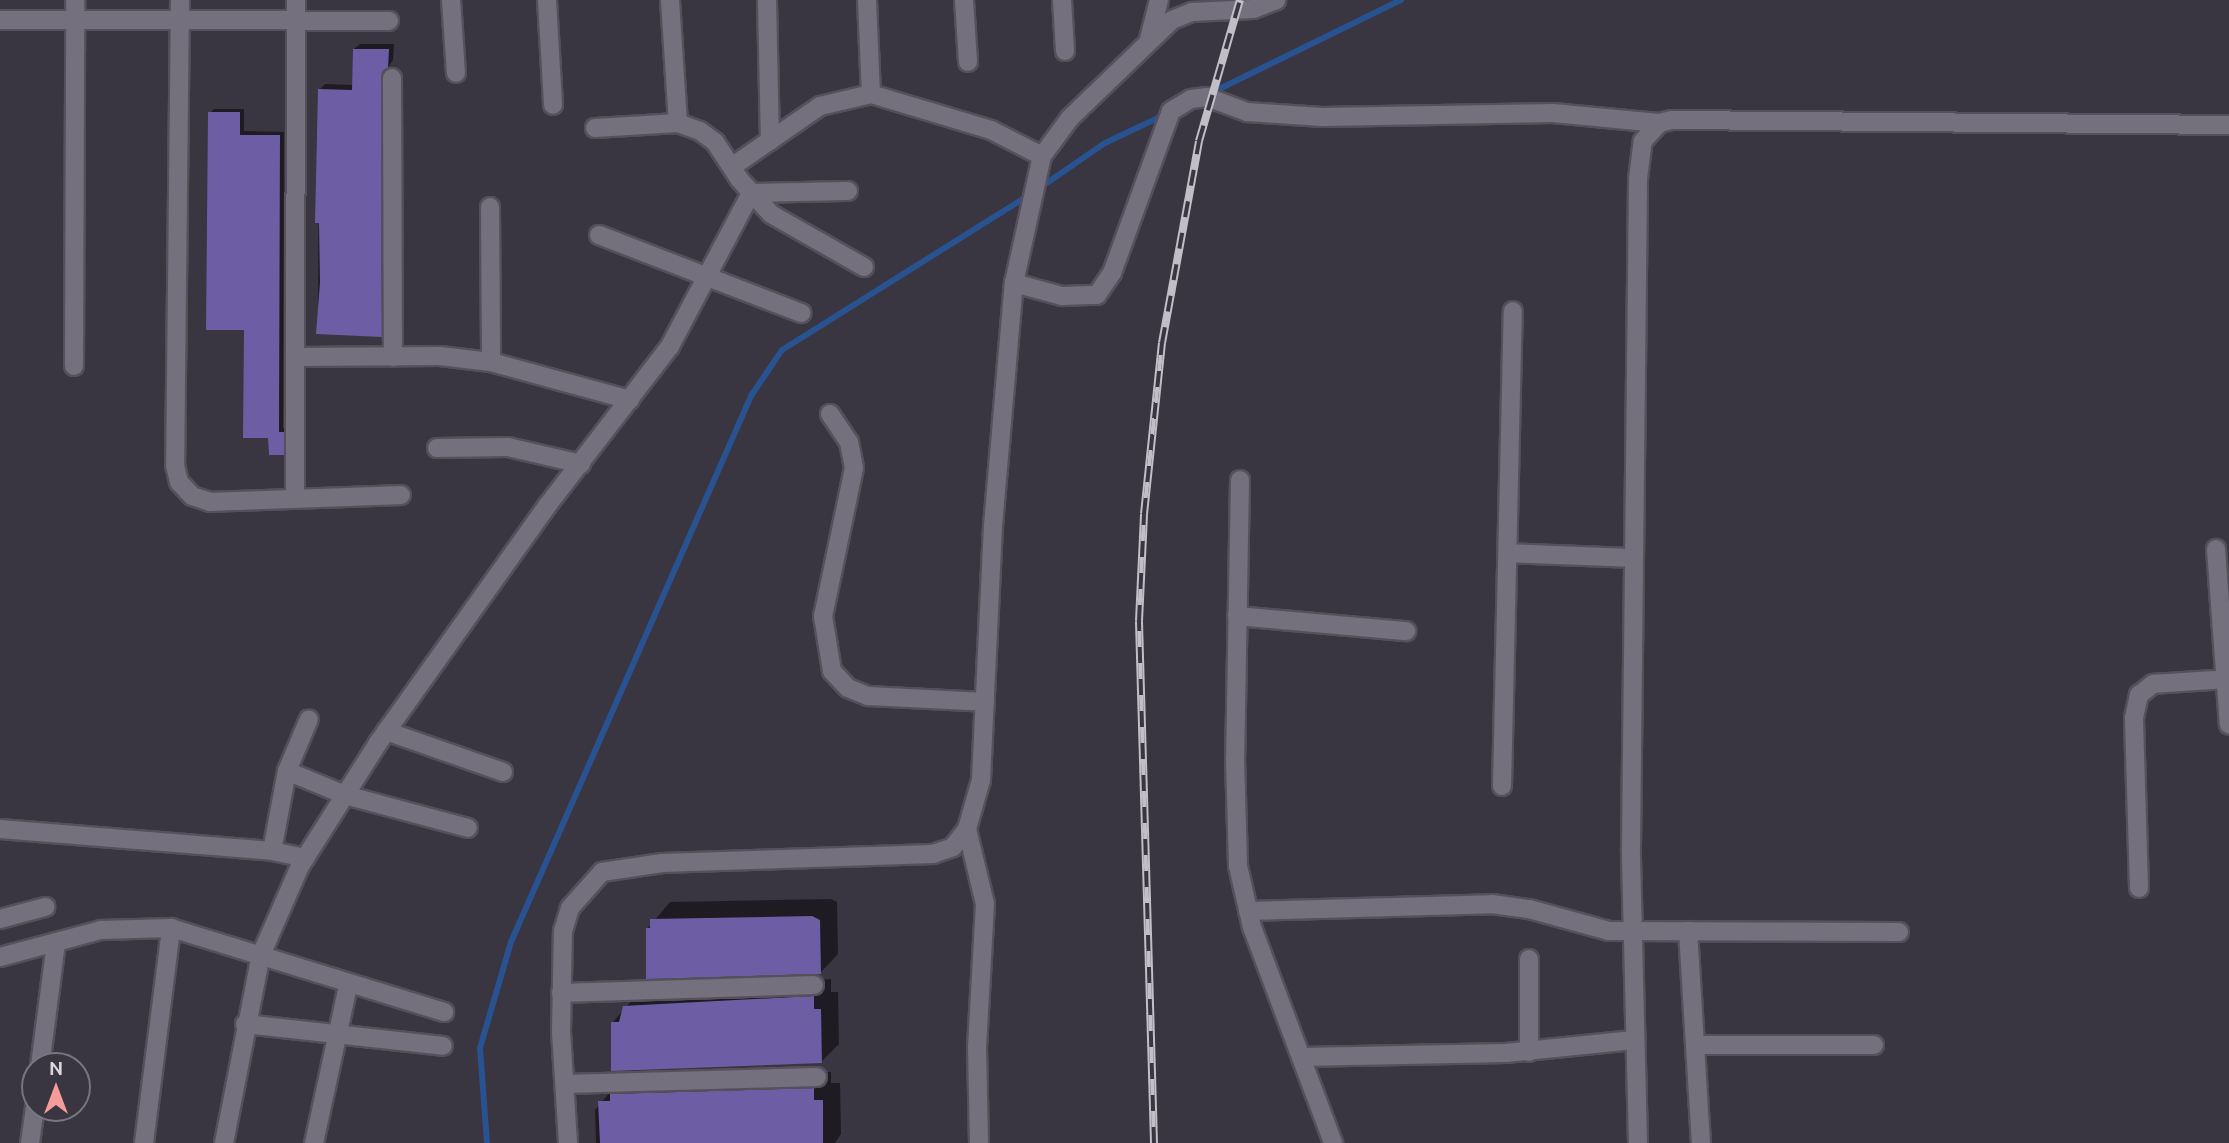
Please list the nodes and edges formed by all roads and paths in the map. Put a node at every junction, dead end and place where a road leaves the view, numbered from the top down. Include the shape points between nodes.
1 (75, 0) edge
2 (180, 0) edge
3 (296, 0) edge
4 (451, 0) edge
5 (547, 0) edge
6 (670, 0) edge
7 (767, 0) edge
8 (867, 0) edge
9 (964, 0) edge
10 (1062, 0) edge
11 (1159, 0) edge
12 (1276, 0) edge
13 (0, 20) edge
14 (75, 20) junction
15 (180, 20) junction
16 (296, 21) junction
17 (389, 21) dead end
18 (1149, 38) junction
19 (1065, 51) dead end
20 (968, 62) dead end
21 (456, 73) dead end
22 (392, 78) dead end
23 (871, 94) junction
24 (553, 105) dead end
25 (678, 123) junction
26 (1659, 123) junction
27 (2229, 125) edge
28 (595, 128) dead end
29 (770, 141) junction
30 (1042, 156) junction
31 (733, 166) junction
32 (848, 191) dead end
33 (751, 193) junction
34 (490, 207) dead end
35 (599, 235) dead end
36 (864, 267) dead end
37 (708, 276) junction
38 (1014, 283) junction
39 (1513, 311) dead end
40 (802, 313) dead end
41 (296, 357) junction
42 (393, 357) junction
43 (491, 362) junction
44 (74, 366) dead end
45 (630, 400) junction
46 (830, 414) dead end
47 (437, 449) dead end
48 (581, 464) junction
49 (1240, 480) dead end
50 (295, 495) junction
51 (401, 495) dead end
52 (2216, 550) dead end
53 (1508, 553) junction
54 (1633, 558) junction
55 (1237, 616) junction
56 (1406, 631) dead end
57 (2227, 679) edge
58 (985, 702) junction
59 (309, 719) dead end
60 (2229, 725) edge
61 (386, 731) junction
62 (287, 771) junction
63 (503, 772) dead end
64 (1502, 786) dead end
65 (345, 795) junction
66 (468, 828) dead end
67 (0, 829) edge
68 (967, 830) junction
69 (272, 851) junction
70 (305, 858) junction
71 (2139, 888) dead end
72 (45, 907) dead end
73 (1248, 911) junction
74 (0, 919) edge
75 (171, 928) junction
76 (1631, 931) junction
77 (1688, 932) junction
78 (1899, 932) dead end
79 (56, 942) junction
80 (261, 954) junction
81 (0, 957) edge
82 (1529, 959) dead end
83 (814, 985) dead end
84 (348, 986) junction
85 (561, 993) junction
86 (444, 1012) dead end
87 (245, 1024) junction
88 (337, 1034) junction
89 (1633, 1040) junction
90 (1695, 1045) junction
91 (1874, 1045) dead end
92 (443, 1046) dead end
93 (42, 1052) edge
94 (1529, 1052) junction
95 (1301, 1057) junction
96 (817, 1077) dead end
97 (565, 1084) junction
98 (33, 1122) edge
99 (30, 1143) edge
100 (144, 1143) edge
101 (224, 1143) edge
102 (314, 1143) edge
103 (568, 1143) edge
104 (979, 1143) edge
105 (1333, 1143) edge
106 (1638, 1143) edge
107 (1701, 1143) edge

1 - 14 street
2 - 15 street
3 - 16 street
4 - 21 street
5 - 24 street
6 - 25 street
7 - 29 street
8 - 23 street
9 - 20 street
10 - 19 street
11 - 18 street
12 - 18 street via 1253,9 1192,12
13 - 14 street
14 - 15 street
14 - 44 street
15 - 16 street
15 - 50 street via 177,474 192,496 210,502
16 - 17 street
16 - 41 street
18 - 30 street via 1070,118
22 - 42 street
23 - 29 street via 820,106
23 - 30 street via 990,130
25 - 28 street
25 - 31 street via 715,142
26 - 27 street via 1823,120
26 - 38 street via 1553,113 1322,117 1247,112 1207,97 1191,99 1171,111 1112,273 1097,295 1062,296
26 - 54 street via 1643,141 1638,179
29 - 31 street
30 - 38 street
31 - 33 street
32 - 33 street
33 - 36 street via 792,230
33 - 37 street
34 - 43 street
35 - 37 street
37 - 40 street
37 - 45 street via 670,346
38 - 58 street via 993,526
39 - 53 street
41 - 42 street
41 - 50 street
42 - 43 street
43 - 45 street
45 - 48 street
46 - 58 street via 849,442 854,468 823,616 832,671 848,688 868,696
47 - 48 street via 508,447
48 - 61 street
49 - 55 street
50 - 51 street
52 - 57 street
53 - 54 street
53 - 64 street
54 - 76 street
55 - 56 street
55 - 73 street via 1236,830
57 - 60 street
57 - 71 street via 2153,684 2139,695 2134,718
58 - 68 street via 981,780
59 - 62 street
61 - 63 street
61 - 65 street
62 - 65 street
62 - 69 street
65 - 66 street
65 - 70 street
67 - 69 street
68 - 85 street via 953,846 933,854 662,863 602,872 570,908 563,932
68 - 104 street via 985,904 977,1047
69 - 70 street
70 - 80 street
72 - 74 street
73 - 76 street via 1510,905 1592,929
73 - 95 street
75 - 79 street via 101,930
75 - 80 street
75 - 100 street
76 - 77 street
76 - 89 street
77 - 78 street
77 - 90 street
79 - 81 street
79 - 93 street
80 - 84 street
80 - 87 street
82 - 94 street
83 - 85 street
84 - 86 street
84 - 88 street
85 - 97 street
87 - 88 street
87 - 101 street
88 - 92 street
88 - 102 street
89 - 94 street
89 - 106 street
90 - 91 street
90 - 107 street
94 - 95 street
95 - 105 street
96 - 97 street
97 - 103 street
98 - 99 street

